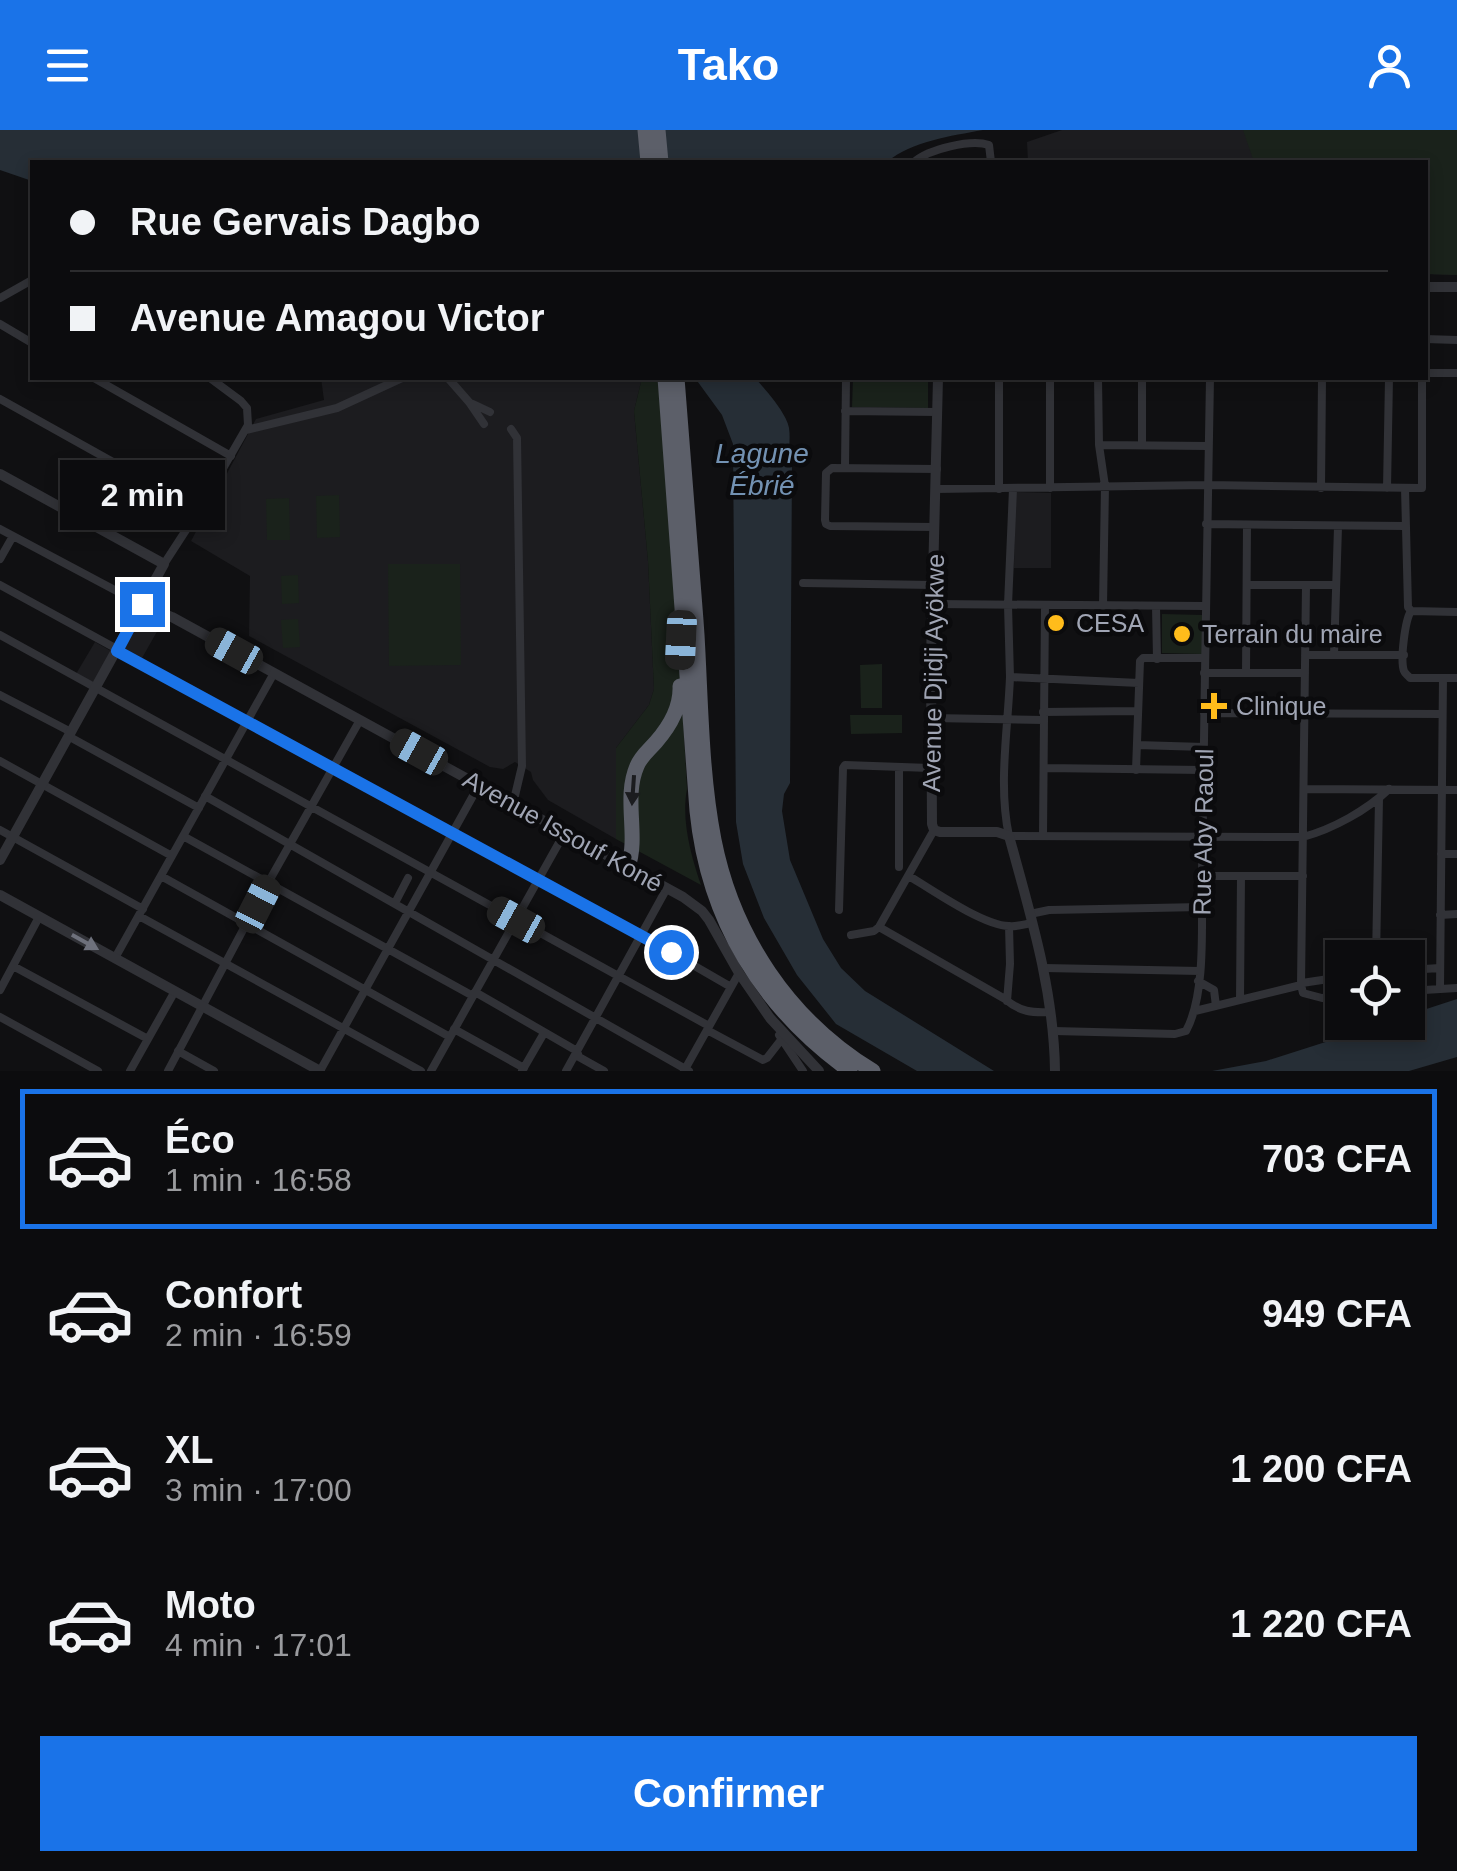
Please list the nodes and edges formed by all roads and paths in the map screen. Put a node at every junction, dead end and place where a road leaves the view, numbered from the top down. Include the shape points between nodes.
1 (645, 130) edge
2 (658, 130) edge
3 (648, 160) edge
4 (661, 160) edge
5 (916, 160) edge
6 (990, 160) edge
7 (30, 281) edge
8 (1457, 286) edge
9 (1428, 287) edge
10 (0, 298) edge
11 (0, 324) edge
12 (1428, 339) edge
13 (1457, 340) edge
14 (30, 341) edge
15 (1457, 374) edge
16 (1428, 375) edge
17 (98, 380) edge
18 (213, 380) edge
19 (398, 380) edge
20 (450, 380) edge
21 (666, 380) edge
22 (677, 380) edge
23 (846, 380) edge
24 (938, 380) edge
25 (999, 380) edge
26 (1050, 380) edge
27 (1098, 380) edge
28 (1142, 380) edge
29 (1210, 380) edge
30 (1322, 380) edge
31 (1389, 380) edge
32 (1424, 380) edge
33 (0, 399) edge
34 (469, 402) junction
35 (673, 404) junction
36 (846, 411) junction
37 (490, 412) dead end
38 (937, 412) junction
39 (484, 424) dead end
40 (511, 428) dead end
41 (246, 430) junction
42 (1142, 444) junction
43 (1099, 445) junction
44 (1208, 446) junction
45 (231, 456) junction
46 (844, 467) junction
47 (937, 469) junction
48 (0, 474) edge
49 (1207, 485) junction
50 (1105, 486) junction
51 (1050, 488) junction
52 (1321, 488) junction
53 (1388, 488) junction
54 (1405, 488) junction
55 (999, 489) junction
56 (1013, 489) junction
57 (936, 490) junction
58 (199, 510) junction
59 (1206, 524) junction
60 (1247, 525) junction
61 (935, 526) junction
62 (1405, 526) junction
63 (1338, 527) junction
64 (0, 528) edge
65 (13, 536) junction
66 (0, 559) edge
67 (166, 561) junction
68 (803, 583) dead end
69 (0, 585) edge
70 (934, 585) junction
71 (1247, 585) junction
72 (1306, 585) junction
73 (1336, 585) junction
74 (142, 604) junction
75 (933, 604) junction
76 (1008, 605) junction
77 (1045, 606) junction
78 (1103, 606) junction
79 (1156, 606) junction
80 (1204, 606) junction
81 (682, 609) junction
82 (1410, 611) junction
83 (1457, 612) edge
84 (0, 636) edge
85 (116, 650) junction
86 (1404, 654) junction
87 (1334, 655) junction
88 (1306, 656) junction
89 (1157, 658) junction
90 (1204, 658) junction
91 (274, 673) junction
92 (1204, 673) junction
93 (1246, 673) junction
94 (1306, 673) junction
95 (1010, 677) junction
96 (1044, 678) junction
97 (1443, 678) junction
98 (1457, 678) edge
99 (1139, 683) junction
100 (95, 688) junction
101 (0, 695) edge
102 (1138, 711) junction
103 (1204, 713) junction
104 (1305, 714) junction
105 (1442, 714) junction
106 (1043, 716) junction
107 (931, 718) junction
108 (360, 720) junction
109 (1009, 720) junction
110 (247, 722) junction
111 (70, 734) junction
112 (1442, 741) junction
113 (1457, 742) edge
114 (1138, 745) junction
115 (1204, 747) junction
116 (226, 760) junction
117 (0, 761) edge
118 (333, 767) junction
119 (899, 767) junction
120 (930, 768) junction
121 (1044, 768) junction
122 (1136, 770) junction
123 (1204, 770) junction
124 (41, 784) junction
125 (479, 785) junction
126 (1304, 789) junction
127 (1389, 789) junction
128 (1441, 790) junction
129 (1457, 790) edge
130 (206, 796) junction
131 (1379, 798) junction
132 (513, 804) junction
133 (311, 807) junction
134 (199, 808) junction
135 (0, 830) edge
136 (934, 830) junction
137 (452, 832) junction
138 (564, 832) junction
139 (1043, 835) junction
140 (183, 836) junction
141 (1009, 836) junction
142 (13, 837) junction
143 (1203, 837) junction
144 (1303, 837) junction
145 (290, 844) junction
146 (1441, 854) junction
147 (1457, 854) edge
148 (172, 856) junction
149 (0, 860) edge
150 (900, 866) dead end
151 (628, 867) junction
152 (430, 872) junction
153 (161, 876) junction
154 (909, 876) junction
155 (1202, 876) junction
156 (1241, 876) junction
157 (1303, 876) junction
158 (408, 878) dead end
159 (538, 879) junction
160 (268, 883) junction
161 (666, 888) junction
162 (0, 895) edge
163 (395, 904) junction
164 (1202, 907) junction
165 (839, 910) dead end
166 (409, 911) junction
167 (141, 912) junction
168 (1440, 914) junction
169 (1457, 914) edge
170 (39, 917) junction
171 (1031, 919) junction
172 (516, 920) junction
173 (247, 924) junction
174 (1009, 926) junction
175 (879, 927) junction
176 (641, 935) junction
177 (851, 936) dead end
178 (1378, 940) edge
179 (388, 948) junction
180 (115, 958) junction
181 (494, 959) junction
182 (225, 963) junction
183 (13, 966) junction
184 (1044, 968) junction
185 (1440, 968) junction
186 (1425, 969) edge
187 (1200, 971) junction
188 (738, 974) junction
189 (618, 976) junction
190 (1325, 980) edge
191 (1198, 982) junction
192 (1302, 984) junction
193 (731, 987) junction
194 (1440, 988) junction
195 (1457, 988) edge
196 (1425, 989) edge
197 (0, 990) edge
198 (364, 990) junction
199 (175, 991) junction
200 (474, 994) junction
201 (1325, 996) edge
202 (1240, 999) junction
203 (1007, 1000) junction
204 (202, 1006) junction
205 (1216, 1006) junction
206 (1052, 1012) junction
207 (1195, 1012) junction
208 (596, 1017) junction
209 (0, 1018) edge
210 (770, 1018) junction
211 (708, 1028) junction
212 (342, 1029) junction
213 (544, 1032) junction
214 (1054, 1032) junction
215 (452, 1033) junction
216 (148, 1039) junction
217 (781, 1040) junction
218 (178, 1051) junction
219 (577, 1052) junction
220 (306, 1068) edge
221 (433, 1068) edge
222 (523, 1069) edge
223 (686, 1070) edge
224 (98, 1071) edge
225 (130, 1071) edge
226 (168, 1071) edge
227 (214, 1071) edge
228 (320, 1071) edge
229 (421, 1071) edge
230 (445, 1071) edge
231 (566, 1071) edge
232 (604, 1071) edge
233 (803, 1071) edge
234 (819, 1071) edge
235 (850, 1071) edge
236 (873, 1071) edge
237 (1055, 1071) edge

1 - 3 highway
2 - 4 highway
5 - 6 street via 986,142
7 - 10 street
8 - 9 street
11 - 14 street
12 - 13 street
15 - 16 street
17 - 45 street
18 - 41 street via 247,408
19 - 41 street via 337,408
20 - 34 street
21 - 35 highway
22 - 35 highway
23 - 36 street
24 - 38 street, Avenue Djidji Ayökwe
25 - 55 street
26 - 51 street
27 - 43 street
28 - 42 street
29 - 44 street, Rue Aby Raoul
30 - 52 street
31 - 53 street
32 - 54 street via 1422,488
33 - 58 street
34 - 37 street
34 - 39 street
35 - 81 highway
35 - 236 highway via 706,786 720,863 744,930 777,984 820,1032
36 - 38 street
36 - 46 street
38 - 47 street, Avenue Djidji Ayökwe
40 - 132 street via 517,438 522,766
41 - 45 street
42 - 43 street
42 - 44 street
43 - 50 street
44 - 49 street, Rue Aby Raoul
45 - 58 street
46 - 47 street
46 - 61 street via 826,473 826,524
47 - 57 street, Avenue Djidji Ayökwe
48 - 67 street
49 - 50 street
49 - 52 street
49 - 59 street, Rue Aby Raoul
50 - 51 street
50 - 78 street
51 - 56 street
52 - 53 street
53 - 54 street
54 - 62 street
55 - 56 street
55 - 57 street
56 - 76 street
57 - 61 street, Avenue Djidji Ayökwe
58 - 67 street
59 - 60 street
59 - 80 street, Rue Aby Raoul
60 - 63 street
60 - 71 street
61 - 70 street, Avenue Djidji Ayökwe
62 - 63 street
62 - 82 street
63 - 73 street
64 - 65 street
65 - 66 street
65 - 74 street
67 - 74 street
68 - 70 street
69 - 85 street
70 - 75 street, Avenue Djidji Ayökwe
71 - 72 street
71 - 93 street
72 - 73 street
72 - 88 street
73 - 87 street
74 - 85 street
74 - 91 street, Avenue Issouf Koné
75 - 76 street
75 - 107 street, Avenue Djidji Ayökwe
76 - 77 street
76 - 95 street
77 - 78 street
77 - 96 street
78 - 79 street
79 - 80 street
79 - 89 street
80 - 90 street, Rue Aby Raoul
81 -> 151 highway via 679,705 634,772
81 - 235 highway via 699,831 716,899 738,951 780,1009
82 - 83 street
82 - 86 street
84 - 100 street
85 - 100 street
85 - 110 street
86 - 87 street
86 - 97 street via 1410,678
87 - 88 street
88 - 94 street
89 - 90 street
89 - 99 street via 1140,661
90 - 92 street, Rue Aby Raoul
91 - 108 street, Avenue Issouf Koné
91 - 110 street
92 - 93 street
92 - 103 street, Rue Aby Raoul
93 - 94 street
94 - 104 street
95 - 96 street
95 - 109 street
96 - 99 street
96 - 106 street
97 - 98 street
97 - 105 street
99 - 102 street
100 - 111 street
100 - 116 street
101 - 111 street
102 - 106 street
102 - 114 street
103 - 104 street
103 - 115 street, Rue Aby Raoul
104 - 105 street
104 - 126 street
105 - 112 street
106 - 109 street
106 - 121 street
107 - 109 street
107 - 120 street, Avenue Djidji Ayökwe
108 - 118 street
108 - 125 street, Avenue Issouf Koné
109 - 141 street
110 - 116 street
110 - 118 street
111 - 124 street
111 - 134 street
112 - 113 street
112 - 128 street
114 - 115 street
114 - 122 street
115 - 123 street, Rue Aby Raoul
116 - 130 street
116 - 133 street
117 - 124 street
118 - 133 street
118 - 137 street
119 - 120 street
119 - 150 street
119 - 165 street via 843,768
120 - 136 street, Avenue Djidji Ayökwe
121 - 122 street
121 - 139 street
122 - 123 street
123 - 143 street, Rue Aby Raoul
124 - 142 street
124 - 148 street
125 - 132 street, Avenue Issouf Koné
125 - 137 street
126 - 127 street
126 - 144 street
127 - 128 street
127 - 131 street
128 - 129 street
128 - 146 street
130 - 134 street
130 - 145 street
131 - 144 street
131 - 178 street
132 - 138 street, Avenue Issouf Koné
133 - 145 street
133 - 152 street
134 - 140 street
135 - 142 street
136 - 141 street, Avenue Djidji Ayökwe
136 - 154 street
137 - 152 street
137 - 159 street
138 - 151 street, Avenue Issouf Koné
138 - 159 street
139 - 141 street
139 - 143 street
140 - 148 street
140 - 160 street
141 - 171 street
142 - 149 street
142 - 167 street
143 - 144 street
143 - 155 street, Rue Aby Raoul
144 - 157 street
145 - 160 street
145 - 163 street
146 - 147 street
146 - 168 street
148 - 153 street
151 - 161 street, Avenue Issouf Koné
152 - 166 street
152 - 172 street
153 - 167 street
153 - 173 street
154 - 174 street
154 - 175 street
155 - 156 street
155 - 164 street, Rue Aby Raoul
156 - 157 street
156 - 202 street
157 - 192 street
158 - 163 street
159 - 172 street
159 - 176 street
160 - 173 street
160 - 179 street
161 - 176 street
161 - 188 street, Avenue Issouf Koné via 710,920
162 - 170 street
163 - 166 street
164 - 171 street via 1049,910
164 - 187 street, Rue Aby Raoul
166 - 179 street
166 - 181 street
167 - 180 street
167 - 182 street
168 - 169 street
168 - 185 street
170 -> 180 street
170 - 183 street
171 - 174 street
171 - 184 street
172 - 181 street
172 - 189 street
173 - 182 street
173 - 198 street
174 - 203 street
175 - 177 street
175 - 203 street
176 - 189 street
176 - 193 street
179 - 198 street
179 - 200 street
180 - 199 street
181 - 200 street
181 - 208 street
182 - 204 street
182 - 212 street
183 - 197 street
183 - 216 street
184 - 187 street
184 - 206 street
185 - 186 street
185 - 194 street
187 - 191 street, Rue Aby Raoul
188 - 193 street
188 - 210 street, Avenue Issouf Koné
189 - 208 street
189 - 211 street
190 - 192 street
191 - 205 street via 1214,990
191 - 207 street, Rue Aby Raoul
192 - 201 street via 1303,993
192 - 202 street
193 - 211 street
194 - 195 street
194 - 196 street
198 - 212 street
198 - 215 street
199 - 204 street
199 - 216 street
200 - 213 street
200 - 215 street
202 - 205 street
203 - 206 street via 1032,1013
204 - 218 street
204 - 220 street
205 - 207 street
206 - 214 street
207 - 214 street via 1186,1032 1175,1034
208 - 219 street
208 - 223 street
209 - 224 street
210 - 217 street
210 - 234 street, Avenue Issouf Koné
211 - 217 street via 763,1060
211 - 223 street
212 - 228 street
212 - 229 street
213 - 219 street
213 - 222 street
214 - 237 street
215 - 221 street
215 - 222 street
216 - 225 street
217 - 233 street
218 - 226 street
218 - 227 street
219 - 231 street
219 - 232 street
220 - 228 street
221 - 230 street

